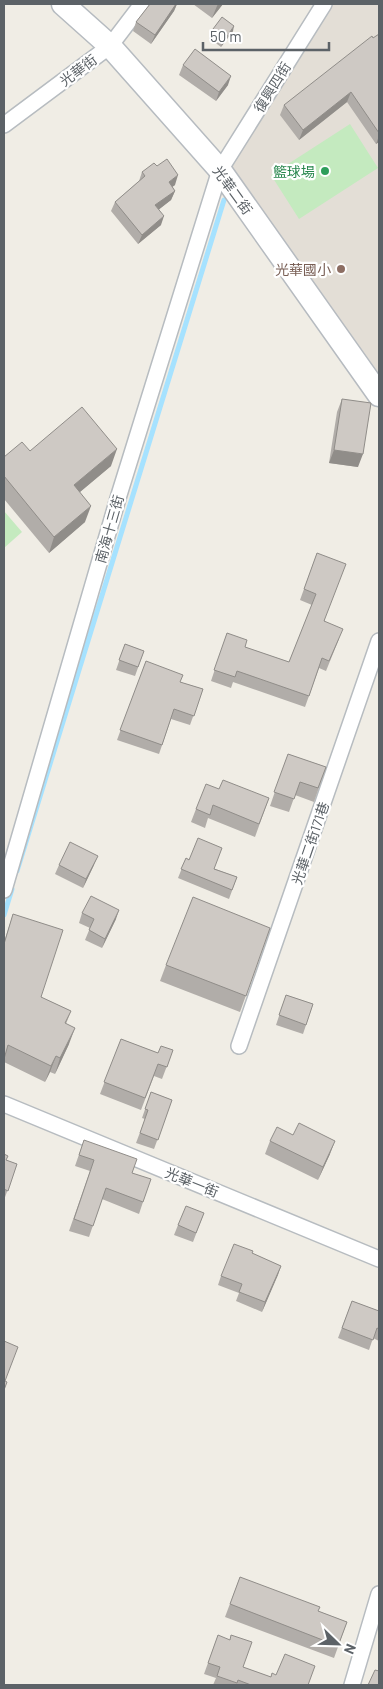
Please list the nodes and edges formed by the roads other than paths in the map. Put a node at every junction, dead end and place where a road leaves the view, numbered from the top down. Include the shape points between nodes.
1 (63, 4) edge
2 (142, 4) edge
3 (324, 4) edge
4 (110, 46) junction
5 (4, 125) edge
6 (220, 170) junction
7 (379, 395) edge
8 (379, 641) edge
9 (4, 890) edge
10 (240, 1046) dead end
11 (4, 1104) edge
12 (379, 1259) edge
13 (379, 1594) edge
14 (352, 1685) edge

1 - 4 street, 光華二街
2 - 4 street, 光華街
3 - 6 street, 復興四街
4 - 5 street, 光華街
4 - 6 street, 光華二街
6 - 7 street, 光華二街
6 - 9 street, 南海十三街 via 122,485
8 - 10 street, 光華二街171巷
11 - 12 street, 光華一街
13 - 14 street

